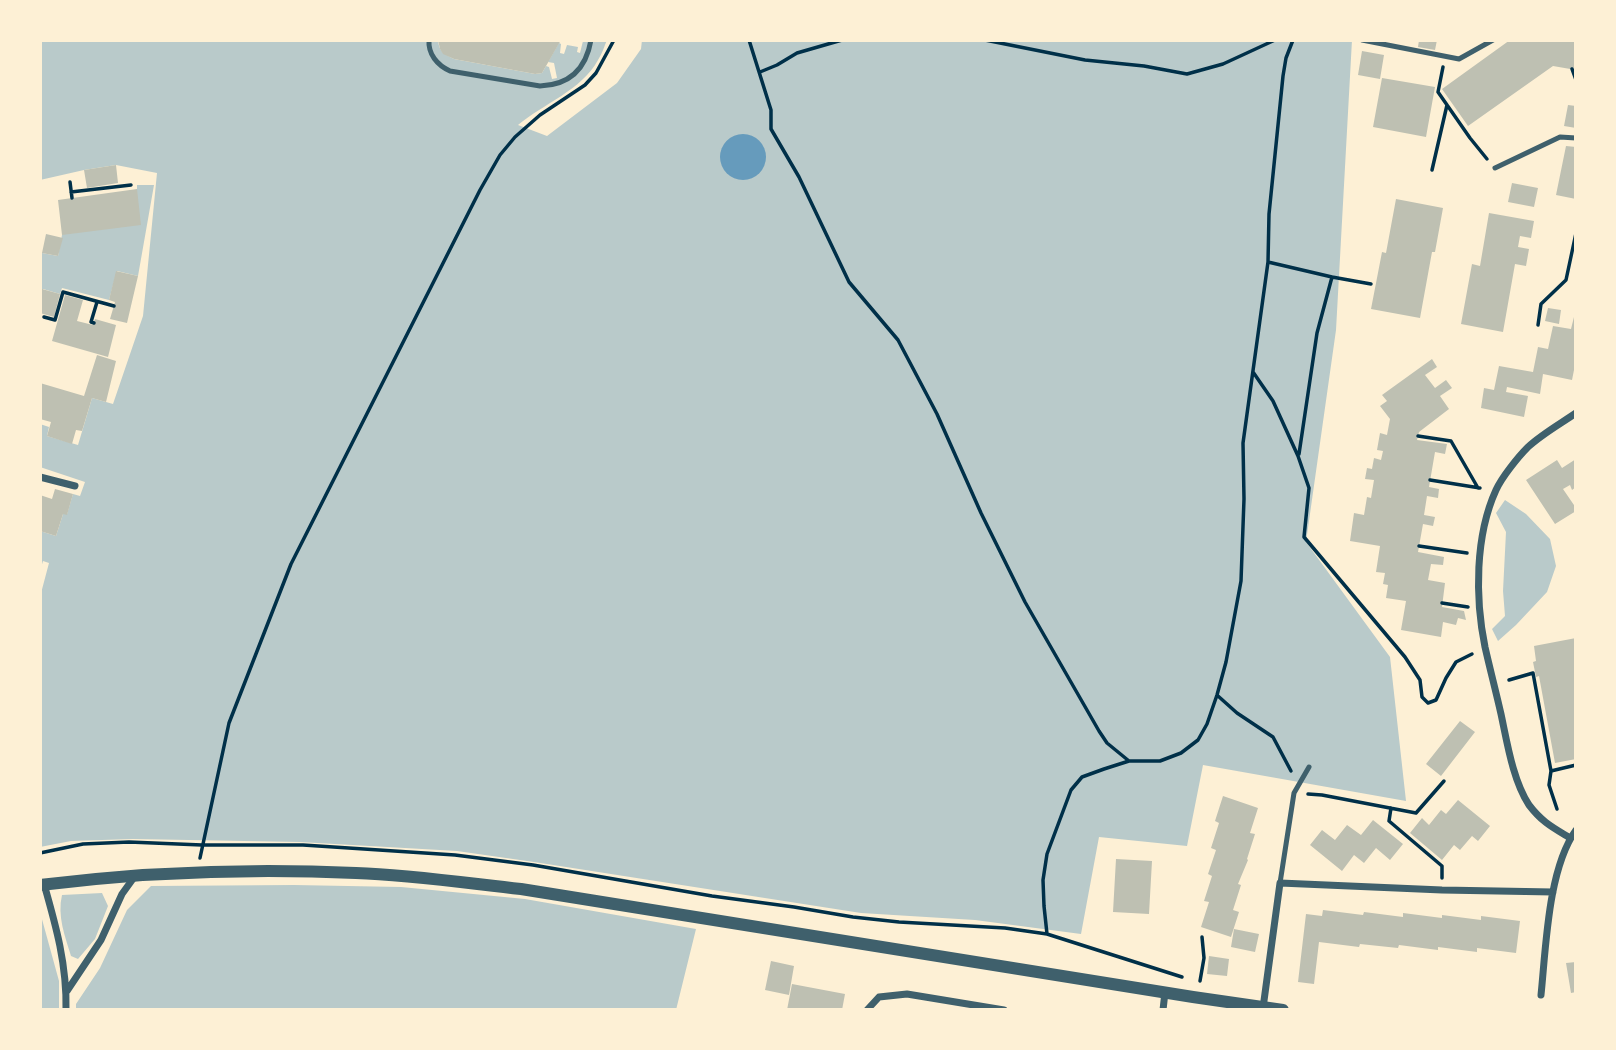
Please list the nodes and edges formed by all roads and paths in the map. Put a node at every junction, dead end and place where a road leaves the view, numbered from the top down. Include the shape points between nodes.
1 (429, 40) edge
2 (591, 40) edge
3 (614, 40) edge
4 (748, 40) edge
5 (842, 40) edge
6 (985, 40) edge
7 (1275, 40) edge
8 (1293, 40) edge
9 (1362, 40) edge
10 (1493, 40) edge
11 (1445, 56) junction
12 (1572, 69) dead end
13 (760, 72) junction
14 (1576, 80) edge
15 (1447, 105) junction
16 (1576, 138) edge
17 (1495, 168) joint
18 (1432, 170) dead end
19 (70, 183) dead end
20 (131, 185) dead end
21 (71, 192) junction
22 (72, 198) dead end
23 (1576, 233) edge
24 (1268, 262) junction
25 (1332, 277) junction
26 (1371, 284) dead end
27 (97, 302) junction
28 (114, 306) dead end
29 (44, 317) dead end
30 (94, 323) dead end
31 (1538, 325) dead end
32 (1253, 372) junction
33 (1576, 413) edge
34 (1418, 436) dead end
35 (1298, 456) junction
36 (40, 477) edge
37 (1430, 480) dead end
38 (75, 486) dead end
39 (1478, 488) junction
40 (1495, 492) junction
41 (1419, 546) dead end
42 (1479, 555) junction
43 (1442, 603) dead end
44 (1480, 609) junction
45 (1485, 645) junction
46 (1509, 680) dead end
47 (1217, 695) junction
48 (1129, 761) junction
49 (1576, 765) edge
50 (1309, 767) dead end
51 (1551, 771) junction
52 (1444, 781) dead end
53 (1298, 786) junction
54 (1294, 793) junction
55 (1391, 808) junction
56 (1557, 810) dead end
57 (1576, 830) edge
58 (1570, 838) junction
59 (197, 871) junction
60 (135, 876) junction
61 (1280, 883) junction
62 (42, 885) edge
63 (1442, 890) junction
64 (1553, 892) junction
65 (1047, 934) dead end
66 (1202, 937) dead end
67 (1200, 981) dead end
68 (67, 991) junction
69 (1164, 992) junction
70 (1541, 995) dead end
71 (1263, 1008) junction
72 (66, 1010) edge
73 (867, 1010) edge
74 (1004, 1010) edge
75 (1163, 1010) edge
76 (1283, 1010) edge

1 - 2 lane via 432,56 444,68 540,86 573,76 589,55
3 - 59 path via 585,85 540,115 500,155 291,564 229,723
4 - 13 path
5 - 13 path via 797,53
6 - 7 path via 1187,74 1223,64
8 - 24 path via 1279,111
9 - 11 lane
10 - 11 lane via 1459,59
11 - 15 path via 1438,92
12 - 14 path
13 - 48 path via 771,110 771,130 849,282 898,341 1025,602 1099,732
15 - 17 path
15 - 18 path
16 - 17 lane via 1560,137
19 - 21 path
20 - 21 path
21 - 22 path
23 - 31 path via 1566,280 1541,304
24 - 25 path
24 - 32 path
25 - 26 path
25 - 35 path via 1317,333
27 - 28 path
27 - 29 path via 63,292 55,320
27 - 30 path
32 - 35 path via 1273,401
32 - 47 path via 1243,443 1241,581
33 - 40 street via 1528,447
34 - 39 path via 1451,442
35 - 45 path via 1310,488 1304,537 1405,657 1420,680 1422,697 1428,703 1436,700 1456,662
36 - 38 street
37 - 39 path
39 - 40 path
40 - 42 street
41 - 42 path
42 - 44 street
43 - 44 path
44 - 45 street
45 - 58 street via 1518,782 1543,822
46 - 51 path via 1533,673
47 - 48 path via 1198,740 1181,753 1160,761
47 - 53 path via 1273,737
48 - 65 path via 1082,777 1070,790 1047,854 1043,880
49 - 51 path
50 - 53 lane
51 - 56 path via 1549,785
52 - 55 path via 1416,813
53 - 54 lane
54 - 55 path
54 - 61 lane
55 - 63 path via 1389,821 1442,866
57 - 58 street
58 - 64 street
59 - 60 street
59 - 69 street via 358,873 521,889
60 - 62 street
60 - 68 street
61 - 63 street
61 - 71 street
62 - 68 street via 59,933
63 - 64 street
64 - 70 street
66 - 67 path
68 - 72 street
69 - 71 street
69 - 75 street
71 - 76 street
73 - 74 street via 879,997 907,995

